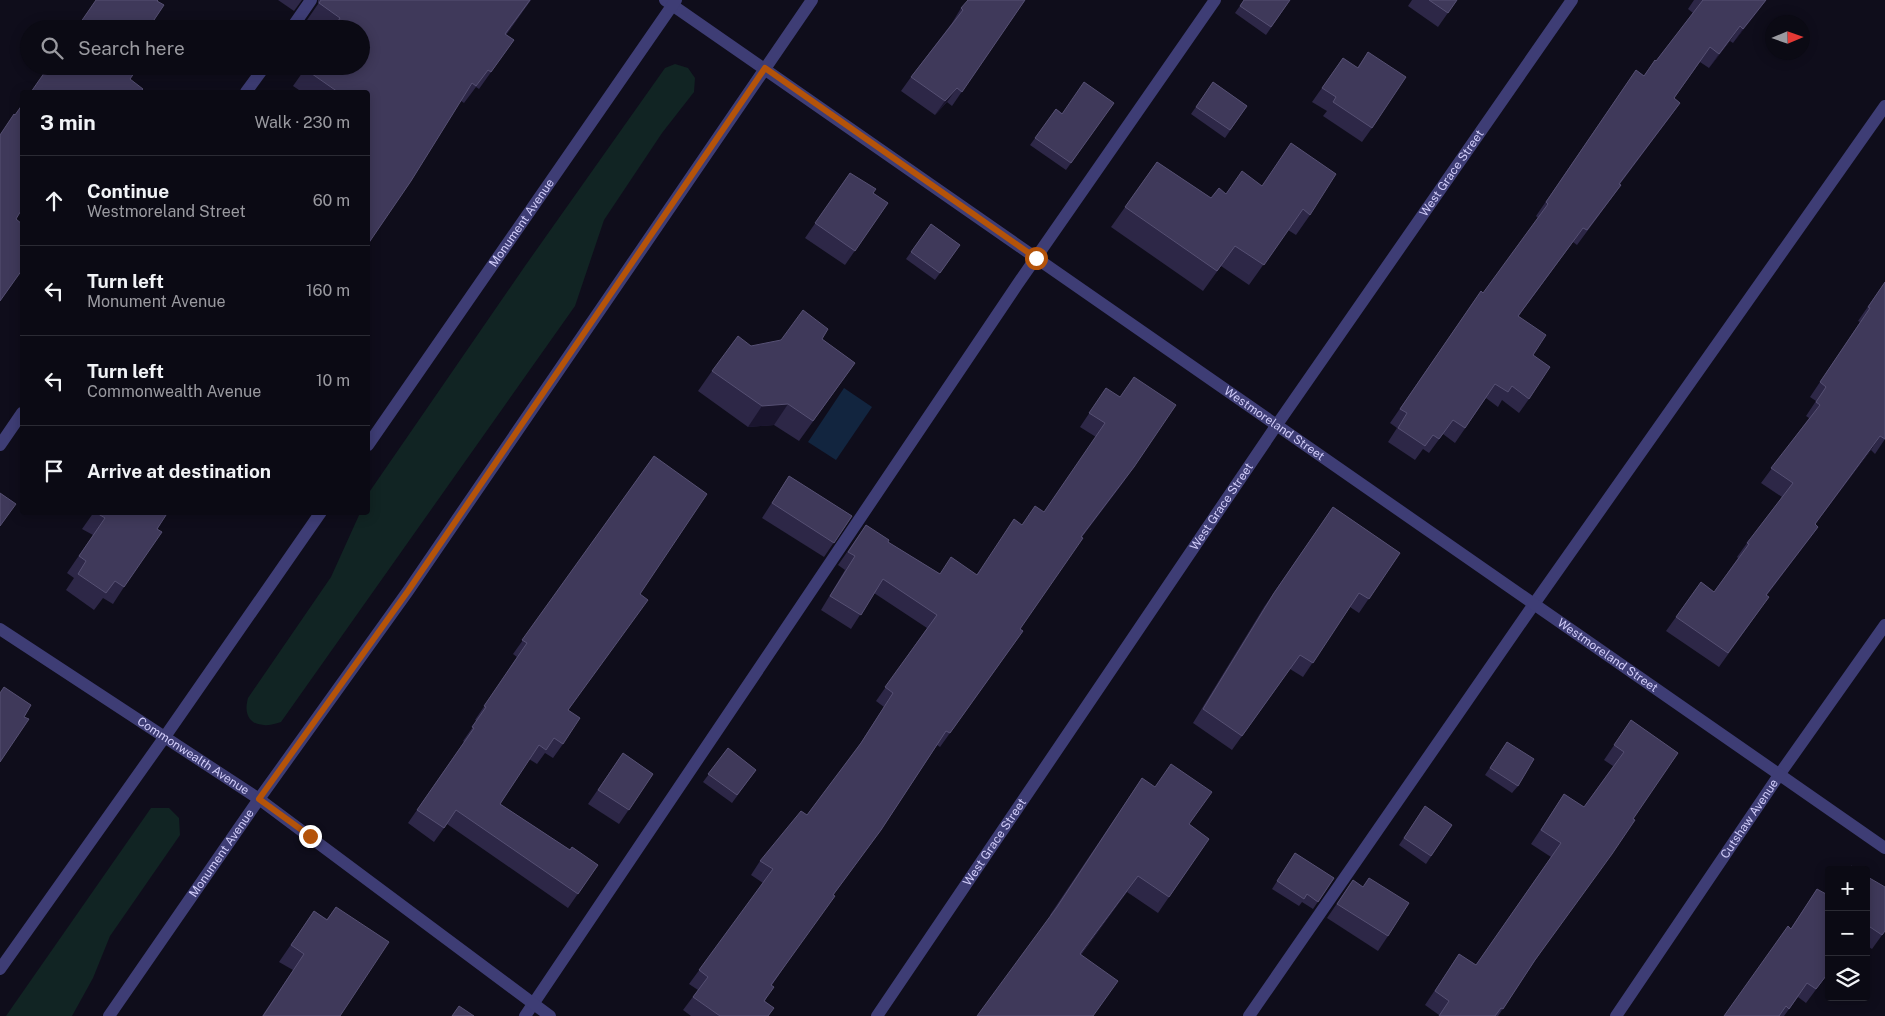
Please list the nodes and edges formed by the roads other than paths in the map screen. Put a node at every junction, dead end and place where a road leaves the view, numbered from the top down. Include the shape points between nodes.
1 (311, 0) edge
2 (812, 0) edge
3 (1215, 0) edge
4 (1572, 0) edge
5 (671, 2) edge
6 (297, 20) edge
7 (765, 68) junction
8 (258, 75) edge
9 (247, 90) edge
10 (1885, 106) edge
11 (1036, 258) junction
12 (20, 416) edge
13 (1276, 426) junction
14 (370, 442) edge
15 (0, 446) edge
16 (319, 515) edge
17 (1534, 604) junction
18 (1885, 625) edge
19 (0, 629) edge
20 (164, 738) junction
21 (1779, 774) junction
22 (259, 799) junction
23 (1885, 848) edge
24 (0, 969) edge
25 (534, 1004) junction
26 (108, 1016) edge
27 (525, 1016) edge
28 (550, 1016) edge
29 (877, 1016) edge
30 (1249, 1016) edge
31 (1616, 1016) edge

1 - 6 street
2 - 7 street, Monument Avenue
3 - 11 street
4 - 13 street, West Grace Street
5 - 7 street, Westmoreland Street
5 - 14 street, Monument Avenue
7 - 11 street, Westmoreland Street
7 - 22 street, Monument Avenue via 413,582
8 - 9 street
10 - 17 street
11 - 13 street, Westmoreland Street
11 - 25 street
12 - 15 street
13 - 17 street, Westmoreland Street
13 - 29 street, West Grace Street
16 - 20 street
17 - 21 street, Westmoreland Street
17 - 30 street
18 - 21 street, Cutshaw Avenue
19 - 20 street, Commonwealth Avenue
20 - 22 street, Commonwealth Avenue
20 - 24 street
21 - 23 street, Westmoreland Street
21 - 31 street, Cutshaw Avenue
22 - 25 street, Commonwealth Avenue
22 - 26 street, Monument Avenue
25 - 27 street
25 - 28 street, Commonwealth Avenue

